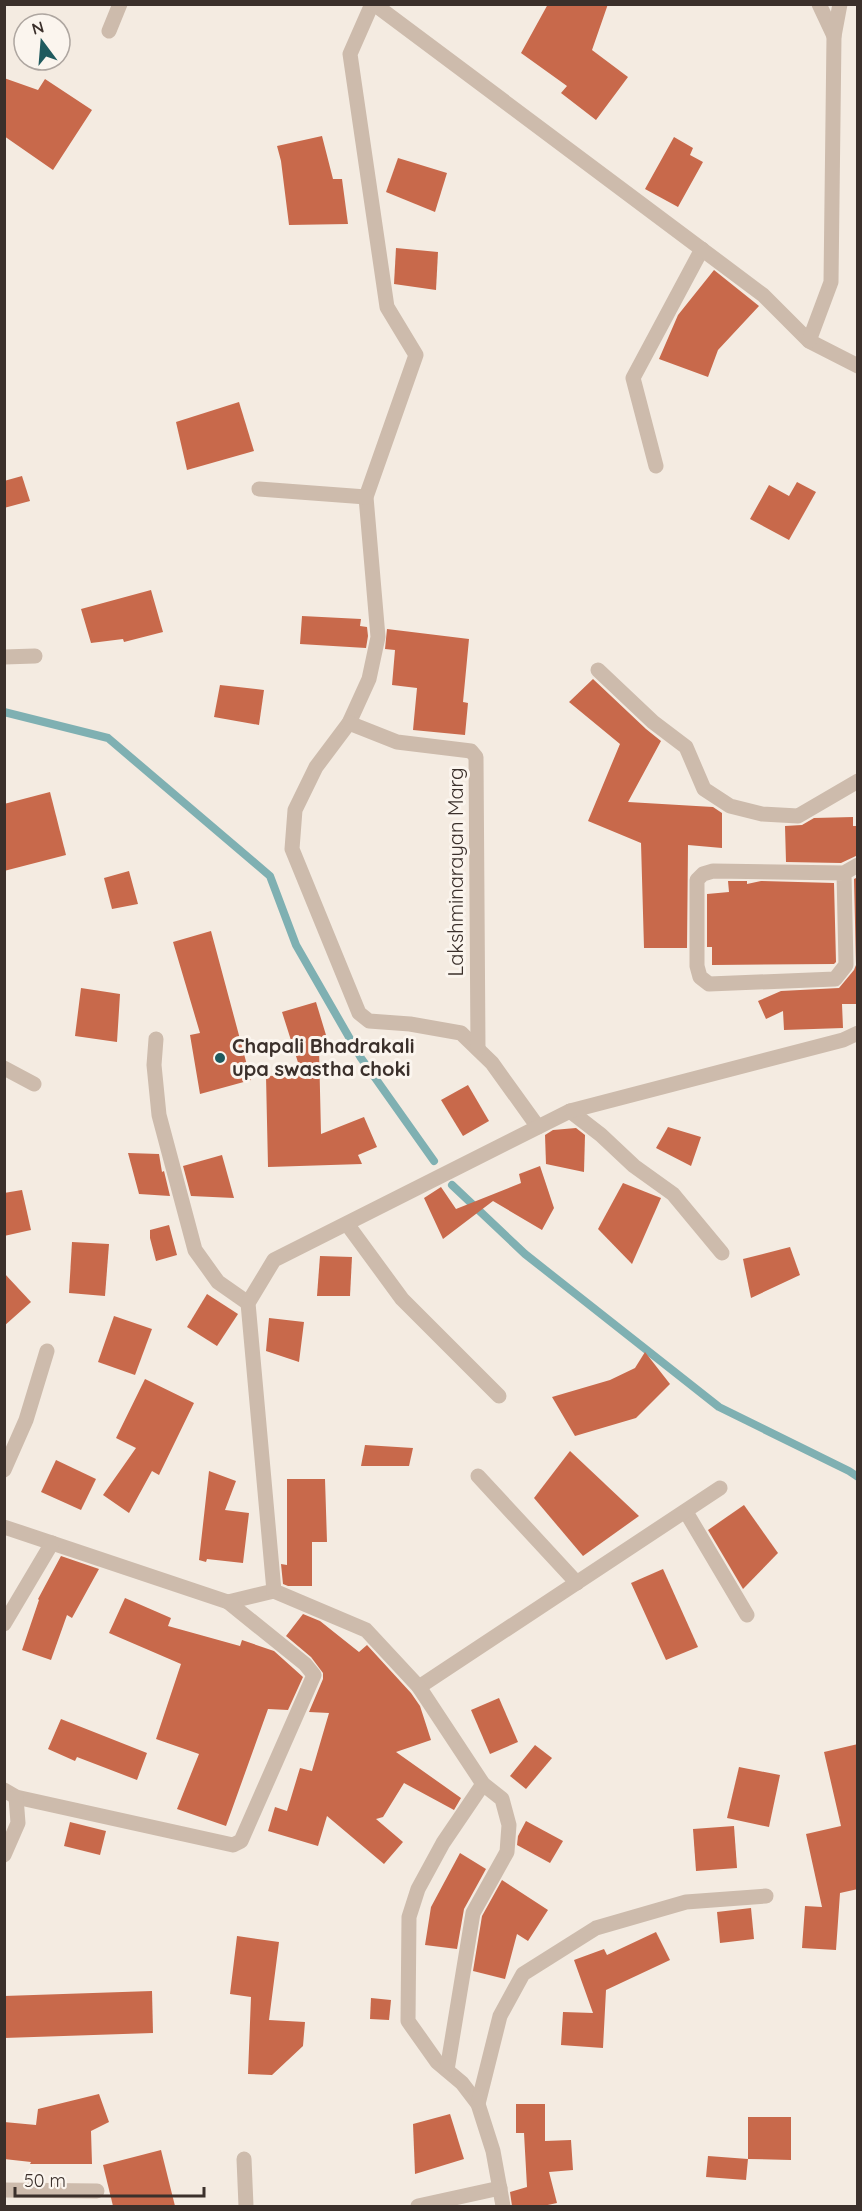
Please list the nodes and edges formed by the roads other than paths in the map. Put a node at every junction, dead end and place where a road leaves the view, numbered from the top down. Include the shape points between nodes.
1 (120, 4) edge
2 (373, 4) edge
3 (819, 4) edge
4 (840, 4) edge
5 (109, 31) dead end
6 (834, 36) junction
7 (702, 249) junction
8 (809, 341) junction
9 (858, 366) edge
10 (656, 466) dead end
11 (259, 489) dead end
12 (366, 497) junction
13 (35, 656) dead end
14 (4, 657) edge
15 (598, 670) dead end
16 (349, 723) junction
17 (858, 781) edge
18 (851, 869) edge
19 (858, 1033) edge
20 (156, 1039) dead end
21 (478, 1049) junction
22 (4, 1068) edge
23 (34, 1084) dead end
24 (570, 1111) junction
25 (538, 1127) junction
26 (347, 1224) junction
27 (722, 1253) dead end
28 (248, 1303) junction
29 (46, 1351) dead end
30 (499, 1396) dead end
31 (4, 1470) edge
32 (478, 1476) dead end
33 (720, 1488) dead end
34 (686, 1512) junction
35 (4, 1527) edge
36 (52, 1543) junction
37 (577, 1583) junction
38 (274, 1591) junction
39 (228, 1602) junction
40 (747, 1615) dead end
41 (4, 1624) edge
42 (418, 1687) junction
43 (483, 1784) junction
44 (10, 1793) edge
45 (4, 1855) edge
46 (766, 1896) dead end
47 (447, 2070) junction
48 (478, 2104) junction
49 (244, 2159) dead end
50 (500, 2188) junction
51 (4, 2190) edge
52 (97, 2191) dead end
53 (246, 2206) edge
54 (418, 2206) edge
55 (503, 2206) edge

1 - 5 street
2 - 7 street
2 - 12 street via 350,54 387,307 416,355
3 - 6 street
4 - 6 street
6 - 8 street via 831,282
7 - 8 street via 763,295
7 - 10 street via 633,378
8 - 9 street
11 - 12 street
12 - 16 street via 378,637 369,679
13 - 14 street
15 - 17 street via 686,747 704,789 730,806 762,814 798,816
16 - 21 street, Lakshminarayan Marg via 397,742 471,752 476,757
16 - 21 street via 316,767 295,810 292,849 359,1013 369,1021 461,1033
18 - 18 street via 713,870 702,874 697,880 700,977 709,984 835,979 846,964
19 - 24 street
20 - 28 street via 154,1065 159,1115 195,1250 218,1282
21 - 25 street
22 - 23 street
24 - 25 street
24 - 27 street via 673,1194
25 - 26 street
26 - 28 street via 274,1260
26 - 30 street via 402,1299
28 - 38 street
29 - 31 street via 26,1420
32 - 37 street
33 - 34 street
34 - 37 street
34 - 40 street
35 - 36 street
36 - 39 street
36 - 41 street
37 - 42 street
38 - 39 street
38 - 42 street via 366,1630
39 - 44 street via 314,1675 241,1841 233,1845
42 - 43 street
43 - 47 street via 502,1799 509,1824 507,1852 473,1913
43 - 47 street via 443,1843 418,1889 409,1917 408,2021
44 - 45 street via 18,1823
46 - 48 street via 686,1902 596,1928 523,1974 500,2016
47 - 48 street
48 - 50 street
49 - 53 street
50 - 54 street
50 - 55 street
51 - 52 street

